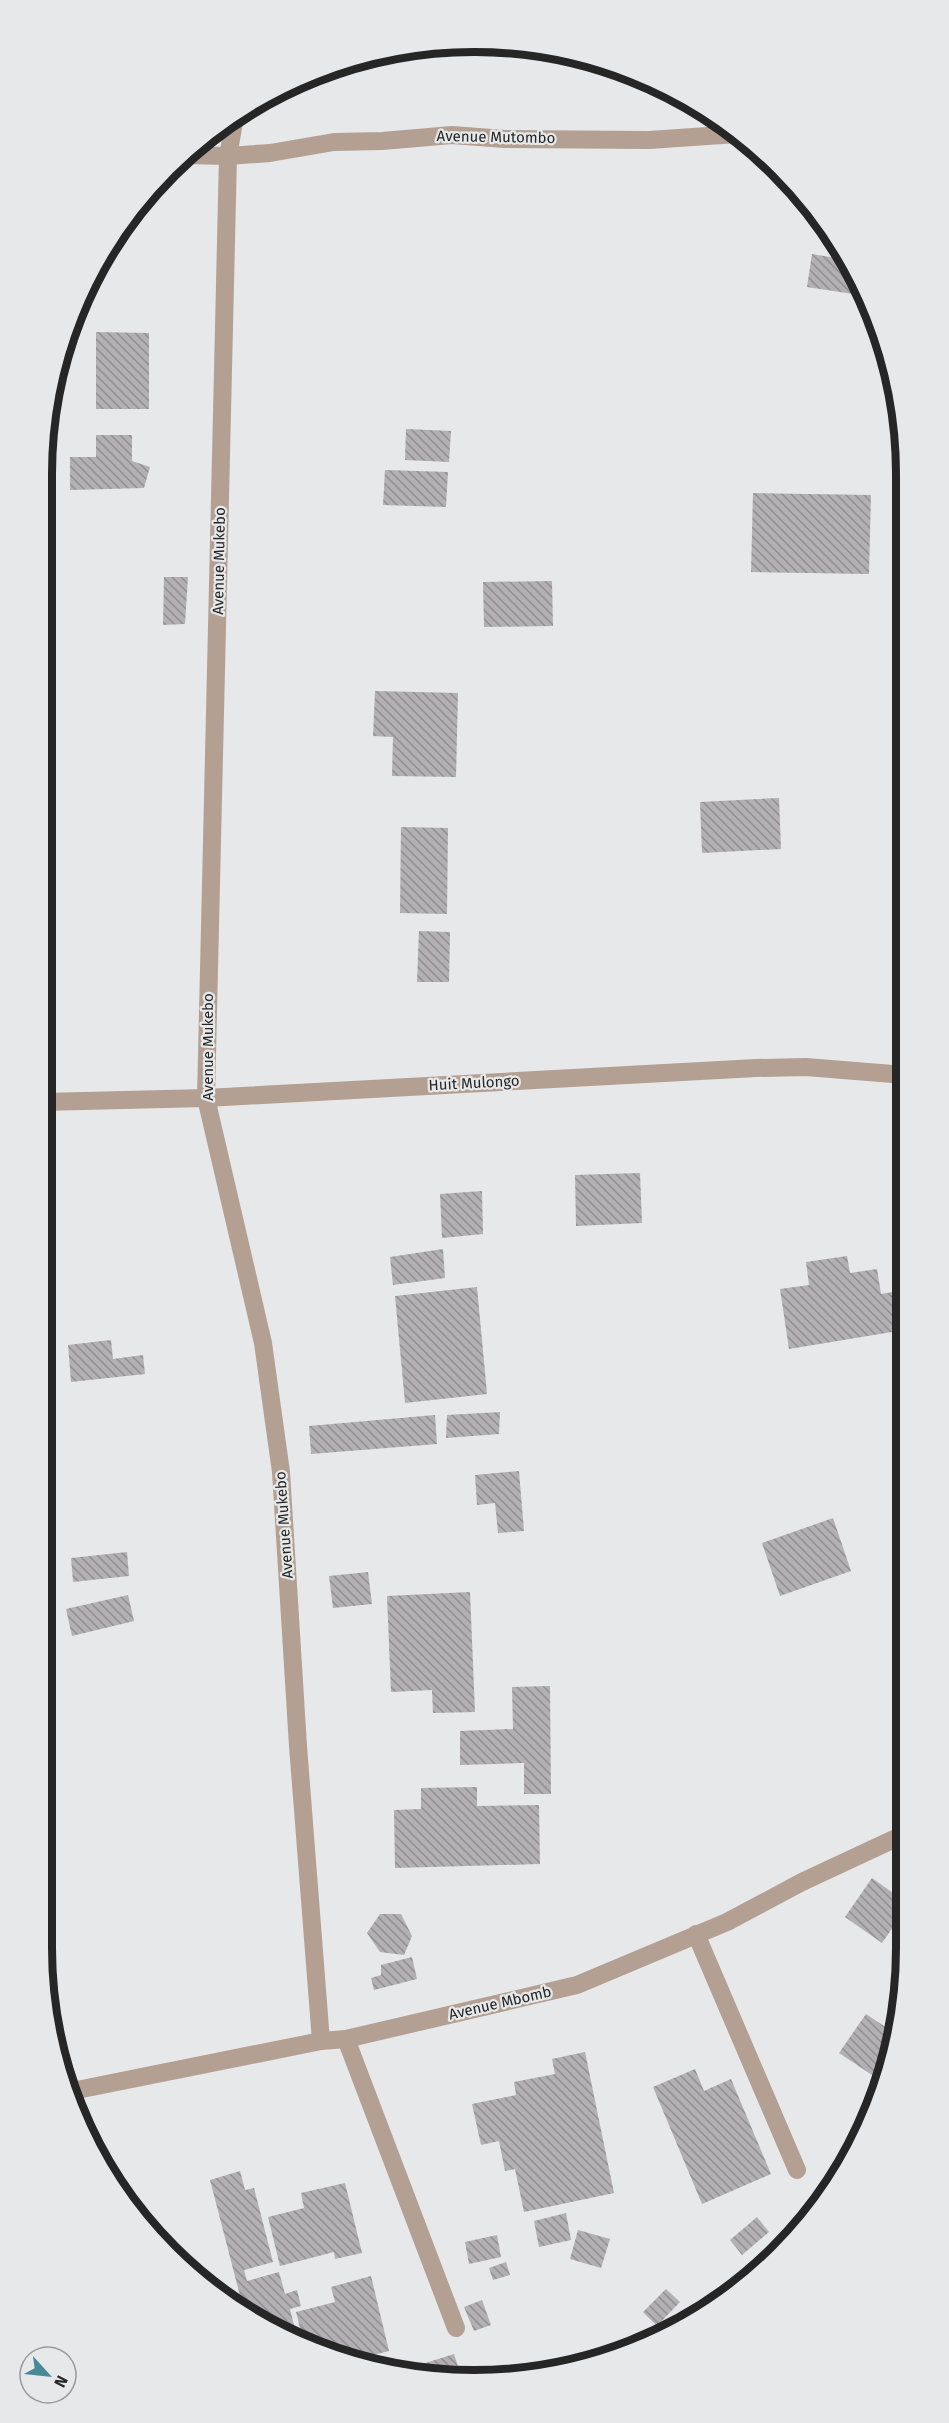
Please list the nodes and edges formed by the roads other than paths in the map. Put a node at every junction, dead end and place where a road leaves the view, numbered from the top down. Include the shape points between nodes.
1 (233, 129) edge
2 (724, 135) edge
3 (198, 155) edge
4 (228, 156) junction
5 (896, 1074) edge
6 (206, 1098) junction
7 (52, 1102) edge
8 (896, 1838) edge
9 (696, 1934) junction
10 (346, 2039) junction
11 (321, 2041) junction
12 (77, 2090) edge
13 (797, 2170) dead end
14 (456, 2328) dead end

1 - 4 street, Avenue Mukebo
2 - 4 street, Avenue Mutombo via 649,140 452,135 334,142
3 - 4 street, Avenue Mutombo
4 - 6 street, Avenue Mukebo
5 - 6 street, Huit Mulongo via 806,1067 756,1068
6 - 7 street, Huit Mulongo
6 - 11 street, Avenue Mukebo via 263,1343 281,1472 297,1746
8 - 9 street, Avenue Mbomb
9 - 10 street, Avenue Mbomb via 577,1985
9 - 13 street
10 - 11 street, Avenue Mbomb
10 - 14 street
11 - 12 street, Avenue Mbomb

